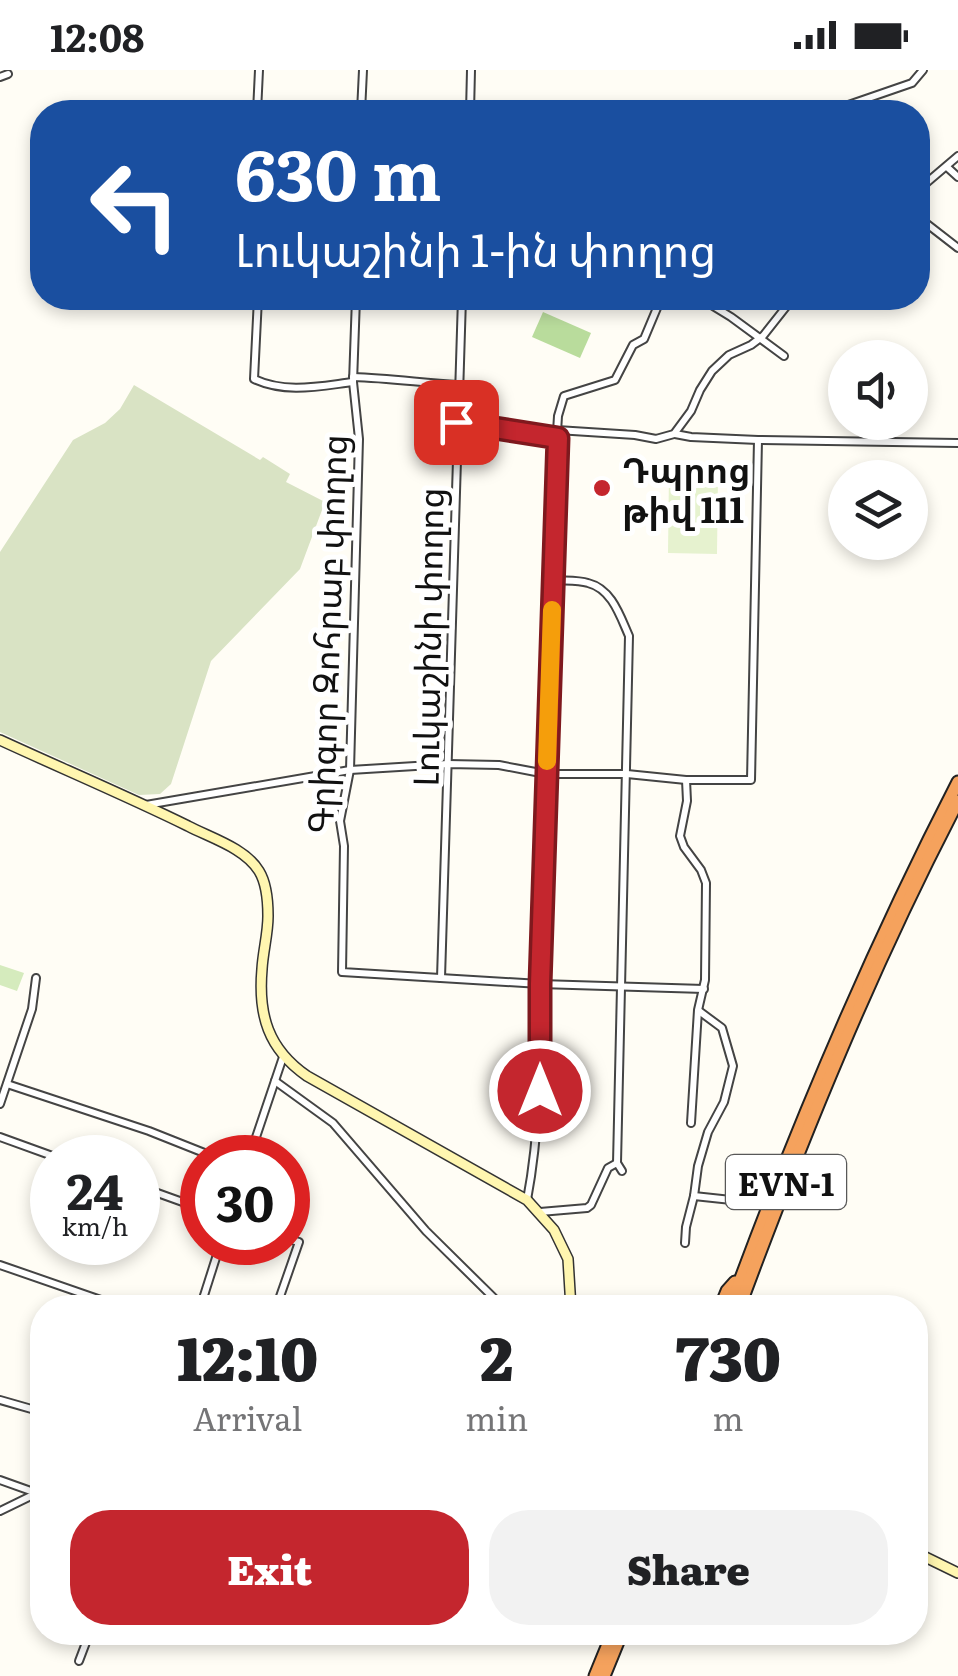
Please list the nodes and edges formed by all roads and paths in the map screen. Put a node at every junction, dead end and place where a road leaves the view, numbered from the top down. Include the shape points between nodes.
1 (258, 70) edge
2 (363, 70) edge
3 (472, 70) edge
4 (923, 70) edge
5 (257, 100) edge
6 (362, 100) edge
7 (471, 100) edge
8 (863, 100) edge
9 (958, 156) edge
10 (948, 167) junction
11 (958, 176) edge
12 (930, 181) edge
13 (930, 226) edge
14 (958, 248) edge
15 (257, 310) edge
16 (356, 310) edge
17 (461, 310) edge
18 (656, 310) edge
19 (718, 310) edge
20 (783, 310) edge
21 (761, 338) junction
22 (784, 356) dead end
23 (353, 380) junction
24 (458, 385) junction
25 (456, 422) junction
26 (557, 434) junction
27 (674, 434) junction
28 (758, 440) junction
29 (958, 444) edge
30 (553, 580) junction
31 (0, 740) edge
32 (448, 764) junction
33 (350, 770) junction
34 (546, 774) junction
35 (627, 774) junction
36 (686, 780) junction
37 (958, 782) edge
38 (958, 800) edge
39 (145, 806) junction
40 (36, 978) dead end
41 (440, 978) junction
42 (540, 984) junction
43 (620, 986) junction
44 (704, 990) junction
45 (698, 1010) junction
46 (283, 1057) junction
47 (274, 1081) junction
48 (7, 1084) junction
49 (0, 1104) edge
50 (690, 1123) dead end
51 (256, 1135) edge
52 (0, 1136) edge
53 (180, 1144) edge
54 (30, 1147) edge
55 (617, 1163) junction
56 (622, 1172) dead end
57 (694, 1196) junction
58 (527, 1200) junction
59 (768, 1204) junction
60 (540, 1212) junction
61 (684, 1243) dead end
62 (0, 1265) edge
63 (214, 1265) edge
64 (290, 1265) edge
65 (741, 1275) junction
66 (87, 1295) edge
67 (204, 1295) edge
68 (280, 1295) edge
69 (491, 1295) edge
70 (570, 1295) edge
71 (726, 1295) edge
72 (738, 1295) edge
73 (742, 1295) edge
74 (0, 1400) edge
75 (30, 1409) edge
76 (0, 1480) edge
77 (30, 1491) edge
78 (30, 1498) edge
79 (0, 1511) edge
80 (928, 1558) edge
81 (958, 1573) edge
82 (86, 1645) edge
83 (608, 1645) edge
84 (617, 1645) edge
85 (80, 1661) dead end
86 (595, 1676) edge
87 (604, 1676) edge

1 - 5 street
2 - 6 street
3 - 7 street
4 - 8 street via 912,83
9 - 10 street
10 - 11 street
10 - 12 street
13 - 14 street
15 - 23 street via 254,379 302,389
16 - 23 street, Գրիգոր Զոհրաբ փողոց
17 - 24 street, Լուկաշինի փողոց
18 - 26 street via 615,380 564,396
19 - 21 street
20 - 21 street
21 - 22 street
21 - 27 street via 719,364
23 - 24 street
23 - 33 street, Գրիգոր Զոհրաբ փողոց via 359,439
24 - 25 street, Լուկաշինի փողոց
25 - 26 street
25 - 32 street, Լուկաշինի փողոց
26 - 27 street
26 - 30 street
27 - 28 street
28 - 29 street
28 - 36 street via 751,780
30 - 34 street
30 - 35 street via 591,583 612,601 628,636
31 - 39 street
32 - 33 street
32 - 34 street
32 - 41 street, Լուկաշինի փողոց
33 - 39 street
33 - 41 street, Գրիգոր Զոհրաբ փողոց via 340,821 342,972
34 - 35 street
34 - 42 street
35 - 36 street
35 - 43 street
36 - 44 street via 680,836 706,883
37 - 59 highway, EVN-1 via 863,976
38 - 73 highway, EVN-1 via 854,1019
39 - 46 street via 233,848 259,871 268,899 265,1016
40 - 48 street
41 - 42 street
42 - 43 street
42 - 58 street via 540,1091
43 - 44 street
43 - 55 street
44 - 45 street
45 - 50 street
45 - 57 street via 722,1028 733,1066
46 - 47 street
46 - 58 street
47 - 51 street
47 - 69 street via 333,1124
48 - 49 street
48 - 53 street
52 - 54 street
55 - 56 street
55 - 60 street via 608,1168 592,1205
57 - 59 street
57 - 61 street
58 - 60 street
59 - 65 highway, EVN-1
60 - 70 street via 568,1258
62 - 66 street
63 - 67 street
64 - 68 street
65 - 71 highway
65 - 72 highway, EVN-1
74 - 75 street
76 - 77 street
78 - 79 street
80 - 81 street
82 - 85 street
83 - 86 highway
84 - 87 highway

